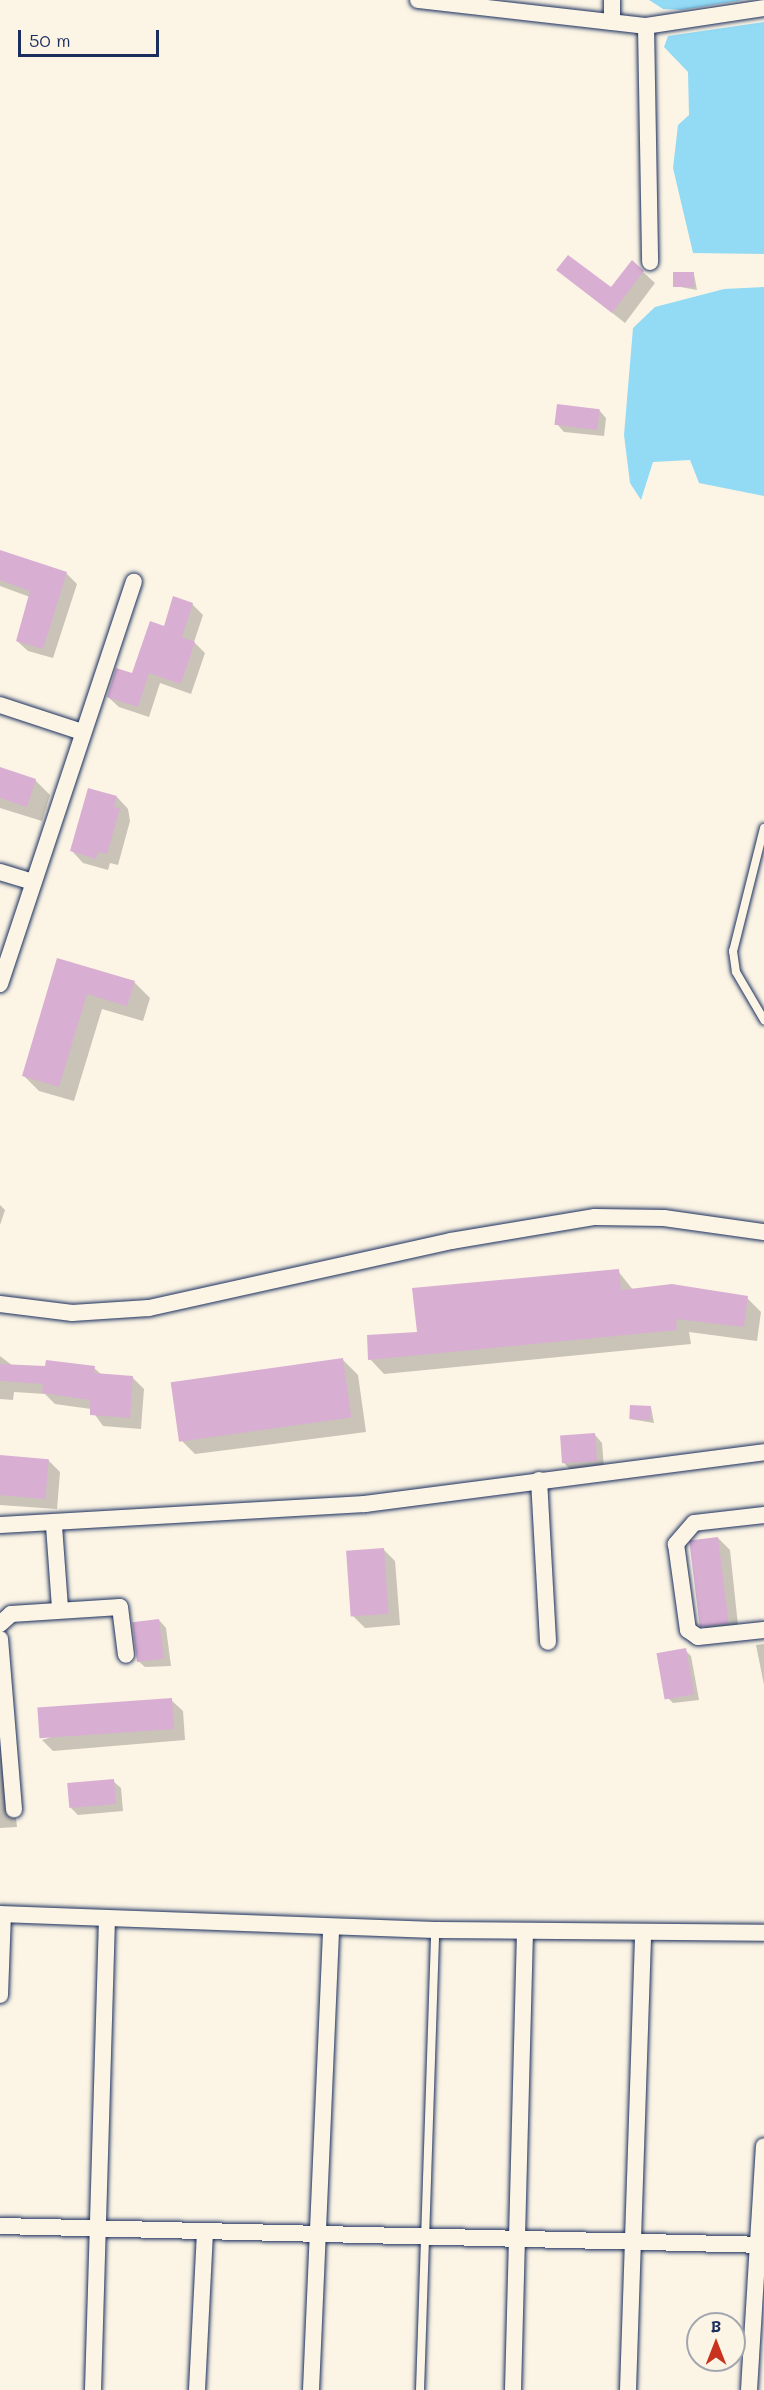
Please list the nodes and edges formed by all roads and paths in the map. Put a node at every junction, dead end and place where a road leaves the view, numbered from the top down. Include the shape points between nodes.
1 (418, 0) edge
2 (612, 0) edge
3 (764, 8) edge
4 (612, 22) junction
5 (646, 26) junction
6 (650, 262) dead end
7 (134, 582) dead end
8 (0, 705) edge
9 (82, 732) junction
10 (764, 830) edge
11 (0, 872) edge
12 (33, 882) junction
13 (0, 984) edge
14 (764, 1020) edge
15 (764, 1232) edge
16 (0, 1304) edge
17 (764, 1452) edge
18 (539, 1480) junction
19 (764, 1515) edge
20 (0, 1526) edge
21 (54, 1526) junction
22 (60, 1608) junction
23 (0, 1624) edge
24 (764, 1630) edge
25 (0, 1639) edge
26 (548, 1642) dead end
27 (126, 1655) dead end
28 (14, 1809) dead end
29 (2, 1914) edge
30 (107, 1919) junction
31 (331, 1927) junction
32 (435, 1930) junction
33 (525, 1932) junction
34 (643, 1932) junction
35 (764, 1933) edge
36 (0, 1995) edge
37 (764, 2146) edge
38 (98, 2225) junction
39 (0, 2226) edge
40 (205, 2232) junction
41 (318, 2235) junction
42 (426, 2237) junction
43 (516, 2239) junction
44 (633, 2242) junction
45 (761, 2245) edge
46 (93, 2390) edge
47 (197, 2390) edge
48 (311, 2390) edge
49 (420, 2390) edge
50 (513, 2390) edge
51 (628, 2390) edge
52 (749, 2390) edge

1 - 4 street
2 - 4 street
3 - 5 street
4 - 5 street
5 - 6 street
7 - 9 street
8 - 9 street
9 - 12 street
10 - 14 lane via 733,951 736,972
11 - 12 street
12 - 13 street
15 - 16 street via 664,1218 595,1217 451,1241 149,1308 72,1313
17 - 18 street
18 - 21 street via 365,1504
18 - 26 street
19 - 24 street via 694,1523 676,1544 688,1630 698,1637
20 - 21 street
21 - 22 street
22 - 23 street via 10,1614
22 - 27 street via 120,1607
25 - 28 street
29 - 30 street
29 - 36 street
30 - 31 street
30 - 38 street
31 - 32 street
31 - 41 street
32 - 33 street
32 - 42 lane
33 - 34 street
33 - 43 street
34 - 35 street
34 - 44 street
37 - 45 street
38 - 39 street
38 - 40 street
38 - 46 street
40 - 41 street
40 - 47 street
41 - 42 street
41 - 48 street
42 - 43 street
42 - 49 lane
43 - 44 street
43 - 50 street
44 - 45 street
44 - 51 street
45 - 52 street

